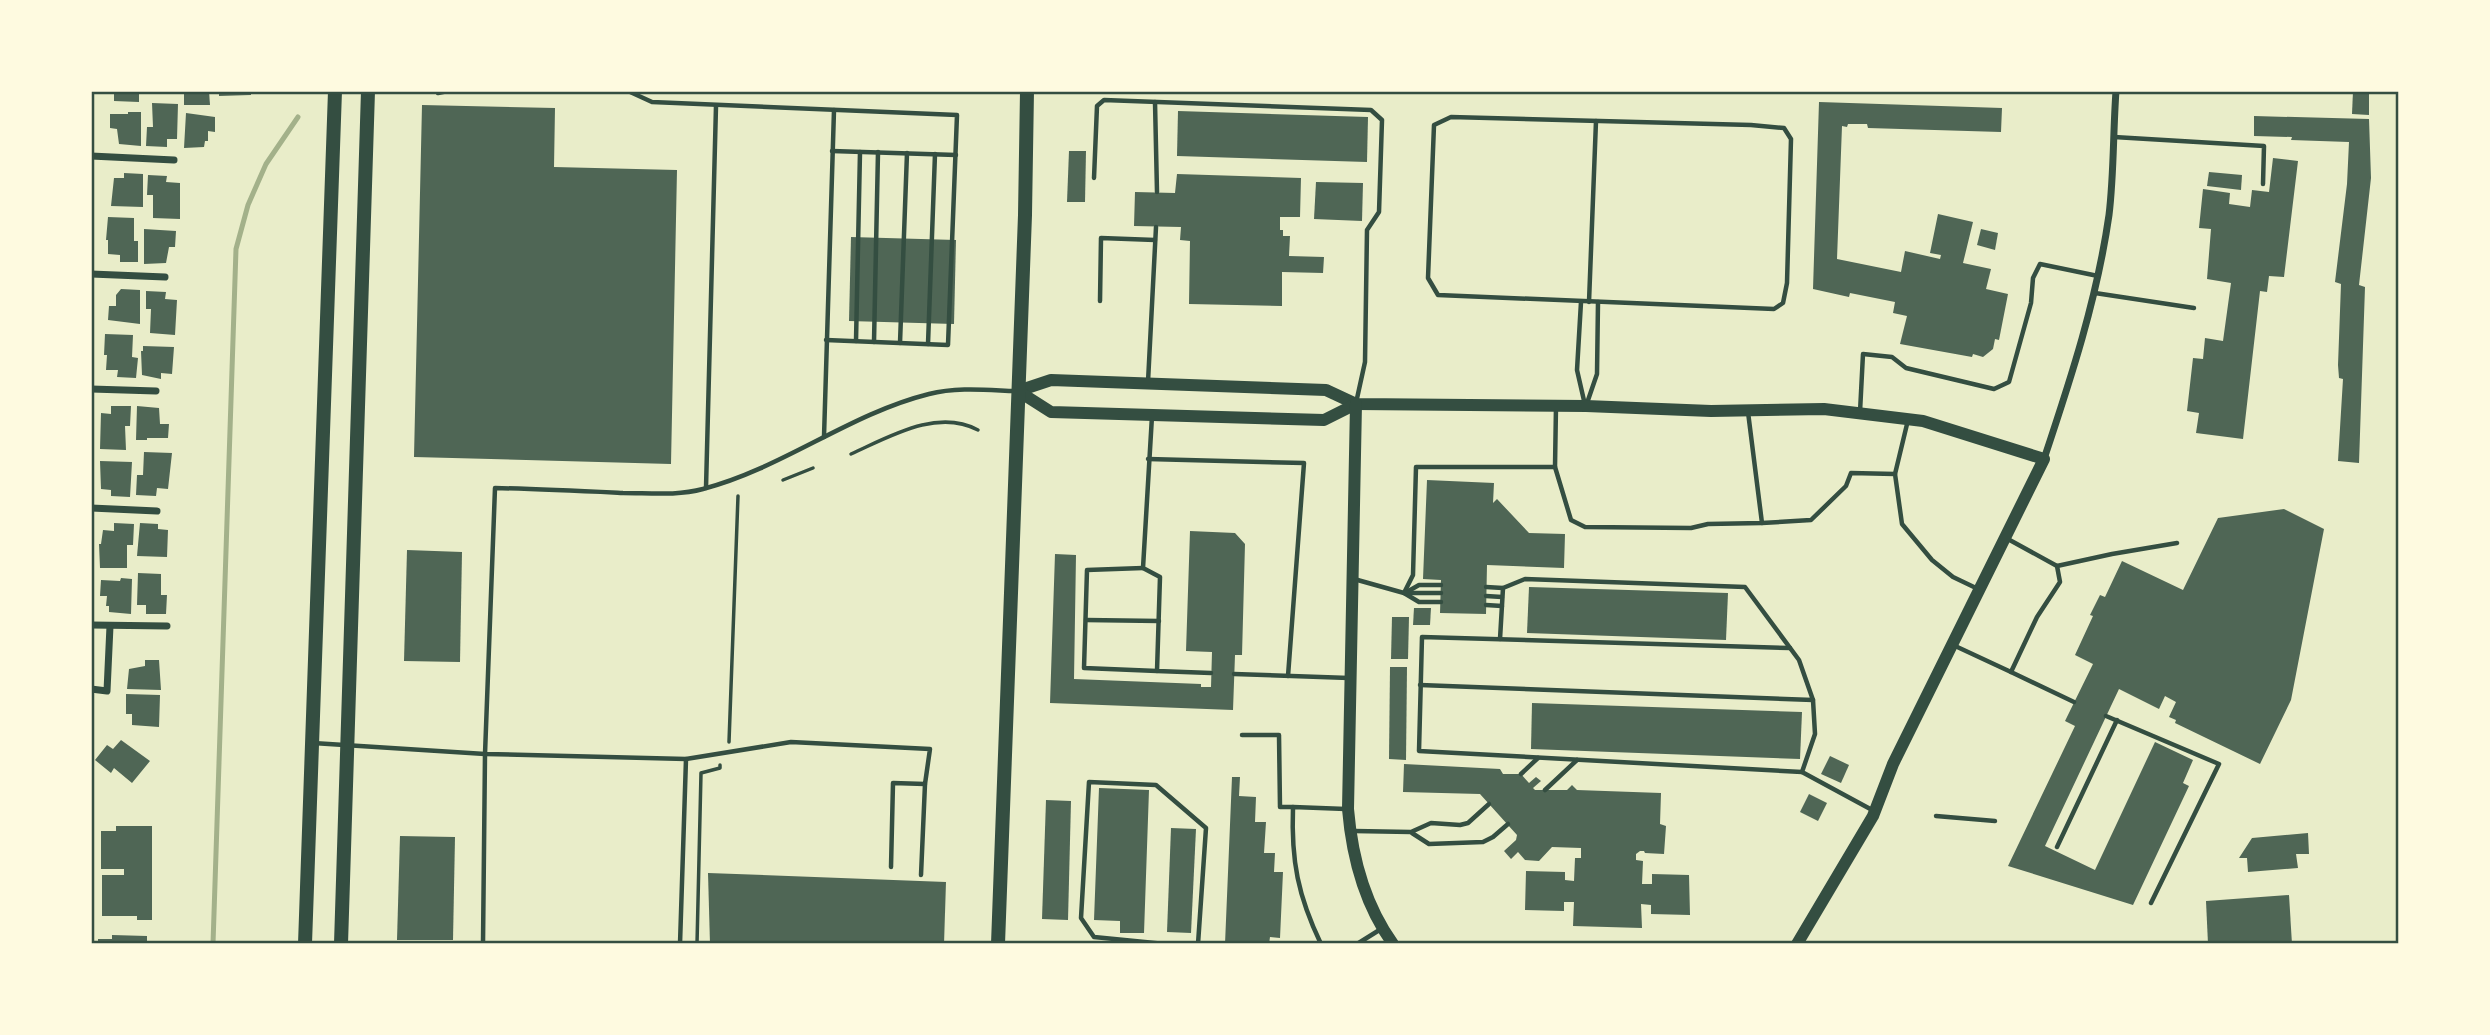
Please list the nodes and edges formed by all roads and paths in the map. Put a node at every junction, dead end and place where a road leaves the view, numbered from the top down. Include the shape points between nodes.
1 (335, 91) edge
2 (368, 91) edge
3 (448, 91) edge
4 (628, 91) edge
5 (1027, 91) edge
6 (2116, 91) edge
7 (438, 93) dead end
8 (1155, 102) junction
9 (716, 106) junction
10 (834, 110) junction
11 (1596, 121) junction
12 (2113, 137) junction
13 (832, 151) junction
14 (860, 152) junction
15 (878, 152) junction
16 (907, 153) junction
17 (935, 154) junction
18 (956, 155) junction
19 (91, 156) edge
20 (174, 160) dead end
21 (1094, 178) dead end
22 (2263, 184) dead end
23 (1157, 192) dead end
24 (1156, 227) dead end
25 (1155, 240) junction
26 (91, 274) edge
27 (2098, 276) junction
28 (165, 277) dead end
29 (2095, 293) junction
30 (1100, 301) dead end
31 (1581, 302) junction
32 (1589, 302) junction
33 (1598, 302) junction
34 (2194, 308) dead end
35 (825, 340) junction
36 (856, 341) junction
37 (874, 342) junction
38 (900, 343) junction
39 (929, 344) junction
40 (1148, 383) junction
41 (91, 389) edge
42 (156, 391) dead end
43 (1018, 391) junction
44 (1356, 404) junction
45 (1556, 406) junction
46 (1586, 406) junction
47 (1748, 410) junction
48 (1860, 413) junction
49 (1152, 415) junction
50 (1908, 419) junction
51 (978, 430) dead end
52 (824, 438) junction
53 (850, 454) dead end
54 (1148, 459) junction
55 (2044, 459) junction
56 (1555, 467) junction
57 (813, 468) dead end
58 (1895, 474) junction
59 (782, 480) dead end
60 (706, 488) junction
61 (738, 496) dead end
62 (91, 508) edge
63 (157, 511) dead end
64 (1762, 523) junction
65 (2005, 538) junction
66 (2177, 543) dead end
67 (2057, 566) junction
68 (1143, 568) junction
69 (1353, 578) junction
70 (1441, 585) dead end
71 (1486, 587) dead end
72 (1503, 588) junction
73 (1979, 590) junction
74 (1404, 593) junction
75 (1441, 593) dead end
76 (1486, 596) dead end
77 (1502, 597) junction
78 (1440, 602) dead end
79 (1486, 605) dead end
80 (1502, 606) junction
81 (1086, 620) junction
82 (1159, 621) junction
83 (91, 625) edge
84 (110, 626) junction
85 (167, 626) dead end
86 (1500, 639) junction
87 (1952, 644) junction
88 (1790, 648) junction
89 (1157, 671) junction
90 (2011, 672) junction
91 (1212, 673) dead end
92 (1234, 674) dead end
93 (1288, 676) junction
94 (1351, 678) junction
95 (1420, 685) junction
96 (91, 689) edge
97 (1813, 700) junction
98 (2074, 702) dead end
99 (2106, 716) dead end
100 (2117, 720) junction
101 (1242, 735) dead end
102 (312, 743) junction
103 (347, 744) junction
104 (725, 752) junction
105 (485, 754) junction
106 (1539, 757) junction
107 (686, 759) junction
108 (1578, 760) junction
109 (1802, 772) junction
110 (1521, 775) dead end
111 (925, 784) junction
112 (1545, 790) dead end
113 (1489, 804) dead end
114 (1293, 807) junction
115 (1348, 809) junction
116 (1875, 811) junction
117 (1936, 816) dead end
118 (1995, 821) dead end
119 (1508, 824) dead end
120 (1350, 831) junction
121 (1411, 832) junction
122 (2057, 847) dead end
123 (891, 867) dead end
124 (921, 875) dead end
125 (2151, 903) dead end
126 (1382, 929) junction
127 (305, 944) edge
128 (341, 944) edge
129 (483, 944) edge
130 (680, 944) edge
131 (697, 944) edge
132 (998, 944) edge
133 (1165, 944) edge
134 (1198, 944) edge
135 (1321, 944) edge
136 (1357, 944) edge
137 (1393, 944) edge
138 (1797, 944) edge

1 - 102 main road
2 - 103 main road
3 - 7 lane
4 - 9 lane via 652,102
5 - 43 main road
6 - 12 street
8 - 21 lane via 1104,100 1097,106
8 - 23 lane
8 - 44 lane via 1371,110 1382,120 1379,212 1367,230 1365,362
9 - 10 lane
9 - 60 lane
10 - 13 lane
10 - 18 lane via 957,115
11 - 31 lane via 1451,117 1434,125 1428,278 1438,295
11 - 32 lane
11 - 33 lane via 1773,127 1784,128 1791,138 1783,303 1774,309
12 - 22 lane via 2264,146
12 - 27 street via 2109,213
13 - 14 lane
13 - 35 lane
14 - 15 lane
14 - 36 lane
15 - 16 lane
15 - 37 lane
16 - 17 lane
16 - 38 lane
17 - 18 lane
17 - 39 lane
18 - 39 lane via 948,345
19 - 20 street
24 - 25 lane
25 - 30 lane via 1101,238
25 - 40 lane
26 - 28 street
27 - 29 street
27 - 48 lane via 2040,264 2010,382 1994,389 1906,368 1892,357 1863,354
29 - 34 lane
29 - 55 street
31 - 32 lane
31 - 46 lane via 1577,370
32 - 33 lane
33 - 46 lane via 1597,374
35 - 36 lane
35 - 52 lane
36 - 37 lane
37 - 38 lane
38 - 39 lane
40 - 43 street via 1051,380
40 - 44 street via 1326,390
41 - 42 street
43 - 49 street via 1051,412
43 - 52 lane via 932,393 864,417
43 - 132 main road
44 - 45 street
44 - 49 street via 1324,420
44 - 69 street
45 - 46 street
45 - 56 lane
46 - 47 street
47 - 48 street
47 - 64 lane
48 - 50 street
49 - 54 lane
50 - 55 street
50 - 58 lane
51 - 53 path via 960,422 925,424
52 - 60 lane
54 - 68 lane
54 - 93 lane via 1304,463
55 - 65 street
56 - 64 lane via 1571,520 1585,527
56 - 74 lane via 1416,467 1413,575
57 - 59 path
58 - 64 lane via 1851,473 1846,486 1811,520
58 - 73 lane via 1902,524 1931,560
60 - 105 lane via 654,493 495,488
61 - 104 path via 731,739
62 - 63 street
65 - 67 lane
65 - 73 street
66 - 67 lane
67 - 90 lane via 2060,582
68 - 81 lane via 1087,570
68 - 82 lane via 1160,577
69 - 74 lane
69 - 94 street
70 - 74 lane via 1419,585
71 - 72 lane
72 - 77 lane
72 - 88 lane via 1525,579 1745,587
73 - 87 street
74 - 75 lane
74 - 78 lane via 1419,602
76 - 77 lane
77 - 80 lane
79 - 80 lane
80 - 86 lane
81 - 82 lane
81 - 89 lane via 1084,668
82 - 89 lane
83 - 84 street
84 - 85 street
84 - 96 street via 107,691
86 - 88 lane
86 - 95 lane via 1422,637
87 - 90 lane
87 - 116 street
88 - 97 lane
89 - 91 lane
90 - 98 lane
92 - 93 lane
93 - 94 lane
94 - 115 street
95 - 97 lane
95 - 106 lane via 1419,751
97 - 109 lane via 1815,734
99 - 100 lane
100 - 122 lane
100 - 125 lane via 2219,764
101 - 114 lane via 1279,735 1280,807
102 - 103 lane
102 - 127 main road
103 - 105 lane
103 - 128 main road
104 - 107 lane
104 - 111 lane via 791,742 930,749
104 - 131 path via 719,768 701,773
105 - 107 lane
105 - 129 lane
106 - 108 lane
106 - 110 lane
107 - 130 lane
108 - 109 lane
108 - 112 lane
109 - 116 lane
111 - 123 lane via 893,783
111 - 124 lane
113 - 121 lane via 1468,823 1431,823
114 - 115 lane
114 - 135 lane via 1291,845 1299,888
115 - 120 street
116 - 138 street
117 - 118 lane
119 - 121 lane via 1483,842 1429,844
120 - 121 lane
120 - 126 street via 1368,901
126 - 136 lane
126 - 137 street
133 - 134 lane via 1094,937 1081,918 1089,782 1156,785 1206,828

